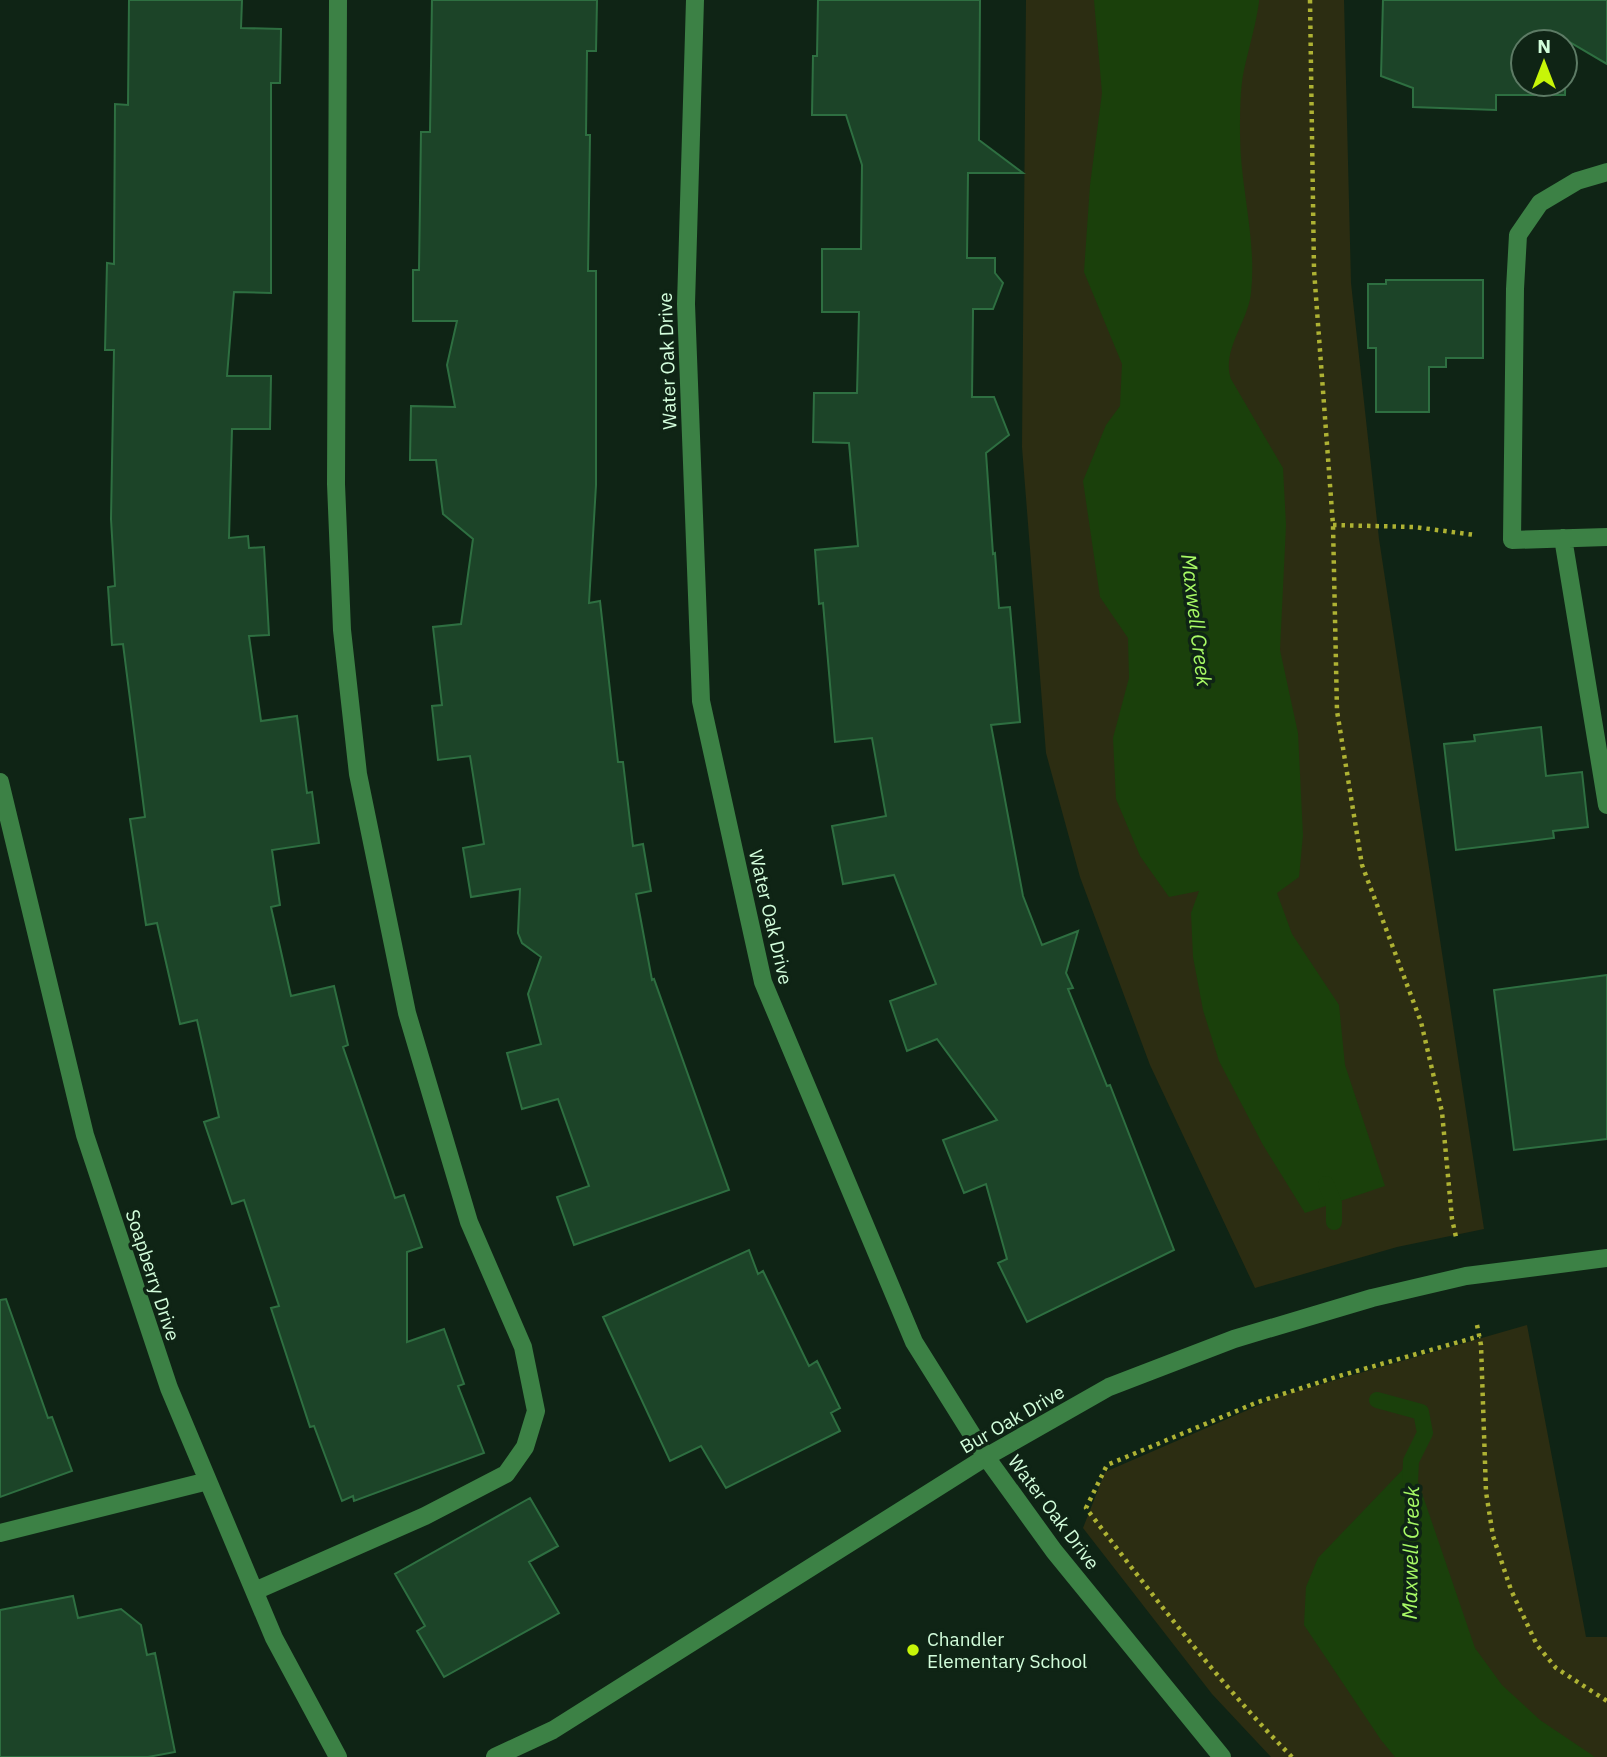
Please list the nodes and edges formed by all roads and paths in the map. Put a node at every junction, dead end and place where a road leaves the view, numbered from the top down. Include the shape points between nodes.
1 (338, 0) edge
2 (695, 0) edge
3 (1310, 0) edge
4 (1607, 172) edge
5 (1333, 525) junction
6 (1607, 537) edge
7 (1563, 538) junction
8 (1512, 540) junction
9 (0, 782) edge
10 (1607, 805) edge
11 (1457, 1237) dead end
12 (1607, 1258) edge
13 (1477, 1325) dead end
14 (1480, 1336) junction
15 (986, 1457) junction
16 (208, 1481) junction
17 (0, 1533) edge
18 (255, 1591) junction
19 (1607, 1701) edge
20 (338, 1757) edge
21 (495, 1757) edge
22 (1222, 1757) edge
23 (1292, 1757) edge

1 - 18 street via 336,484 342,630 358,774 407,1013 469,1222 523,1347 536,1411 525,1447 506,1475
2 - 15 street, Water Oak Drive via 685,304 701,701 763,982 914,1342
3 - 5 path via 1314,270
4 - 8 street via 1577,181 1540,203 1518,236
5 - 8 path via 1414,527
5 - 11 path via 1337,711 1362,865 1421,1022 1442,1112
6 - 7 street
7 - 8 street
7 - 10 street
9 - 16 street, Soapberry Drive via 85,1135 169,1388
12 - 15 street, Bur Oak Drive via 1466,1276 1234,1339 1109,1387
13 - 14 path
14 - 19 path via 1486,1492 1493,1536 1511,1590 1537,1645 1556,1668
14 - 23 path via 1258,1402 1107,1465 1086,1508 1245,1709
15 - 21 street, Bur Oak Drive via 552,1730
15 - 22 street, Water Oak Drive via 1054,1551
16 - 17 street
16 - 18 street, Soapberry Drive
18 - 20 street, Soapberry Drive via 274,1638

